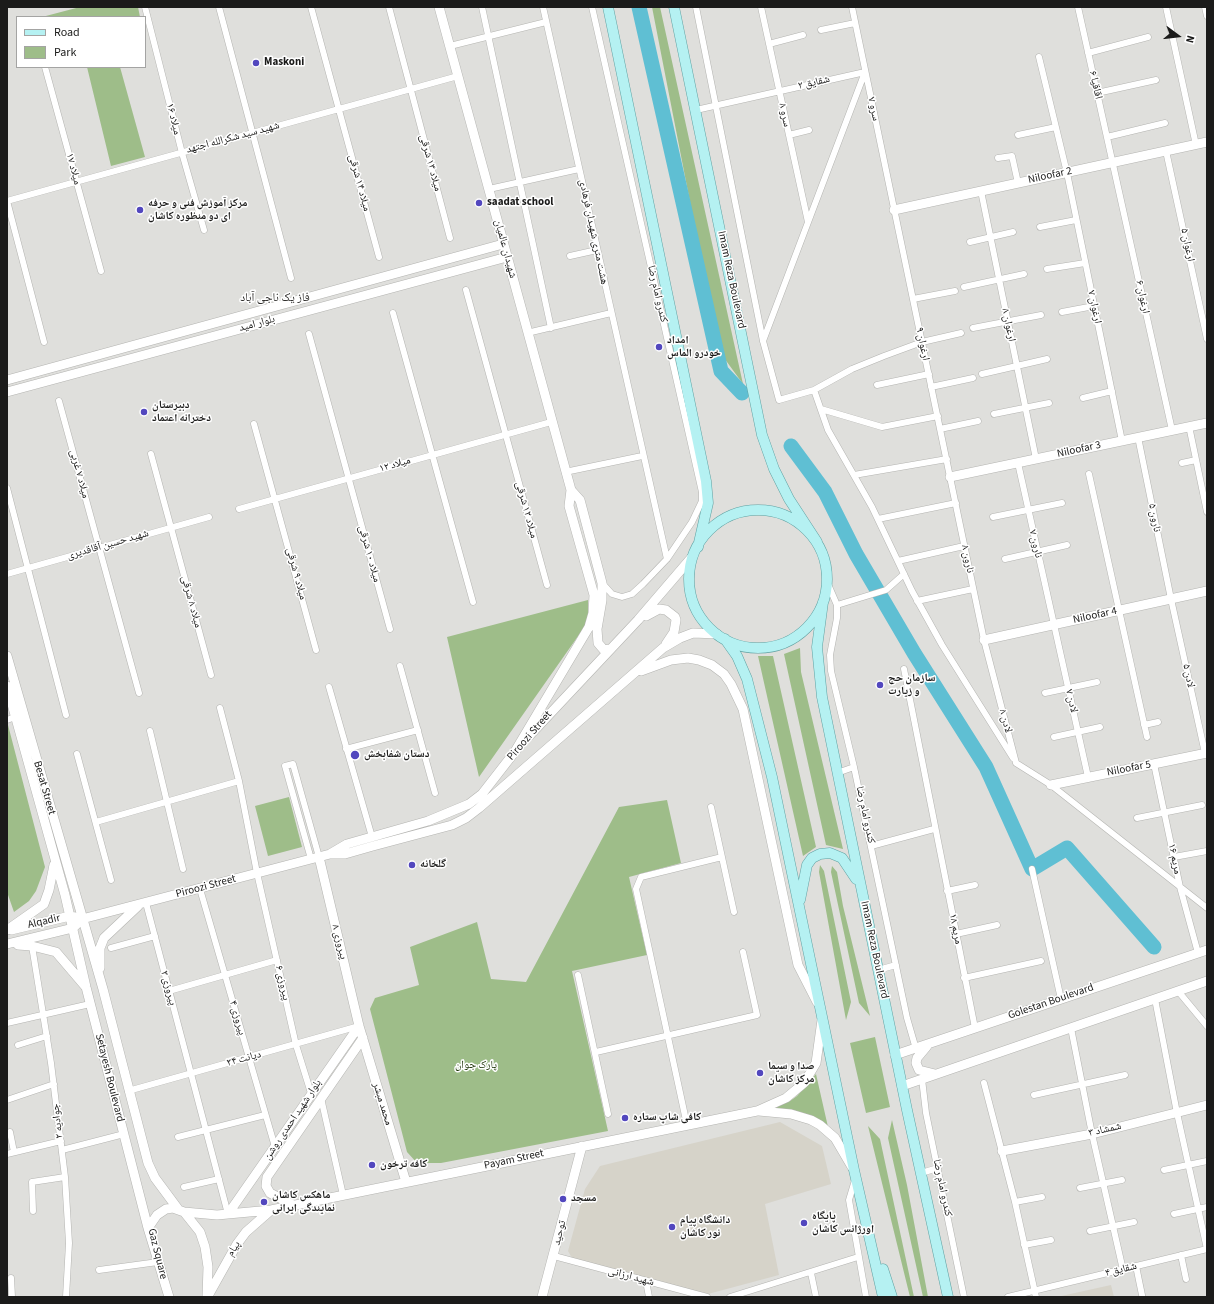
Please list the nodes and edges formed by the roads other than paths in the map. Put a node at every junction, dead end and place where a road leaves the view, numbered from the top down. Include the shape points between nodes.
1 (145, 7) edge
2 (219, 7) edge
3 (311, 7) edge
4 (389, 7) edge
5 (439, 7) edge
6 (482, 7) edge
7 (543, 7) edge
8 (592, 7) edge
9 (608, 7) edge
10 (674, 7) edge
11 (696, 7) edge
12 (760, 7) edge
13 (852, 7) edge
14 (1086, 7) edge
15 (1166, 7) edge
16 (1205, 7) edge
17 (1078, 8) edge
18 (1207, 16) edge
19 (546, 22) junction
20 (855, 23) junction
21 (821, 30) dead end
22 (803, 35) dead end
23 (489, 37) junction
24 (1148, 37) dead end
25 (769, 44) junction
26 (450, 46) junction
27 (1088, 53) junction
28 (1039, 57) dead end
29 (45, 68) edge
30 (865, 72) junction
31 (458, 76) junction
32 (1156, 80) dead end
33 (410, 89) junction
34 (779, 91) junction
35 (1097, 93) junction
36 (715, 105) junction
37 (339, 109) junction
38 (696, 110) junction
39 (1165, 123) dead end
40 (1056, 127) junction
41 (809, 130) dead end
42 (254, 133) junction
43 (789, 135) junction
44 (1018, 135) dead end
45 (1107, 137) junction
46 (1207, 142) edge
47 (1196, 145) junction
48 (1166, 151) junction
49 (182, 153) junction
50 (998, 158) dead end
51 (1113, 163) junction
52 (579, 169) junction
53 (1066, 173) junction
54 (76, 182) junction
55 (520, 183) junction
56 (1018, 183) junction
57 (489, 189) junction
58 (981, 191) junction
59 (7, 201) edge
60 (894, 210) junction
61 (1076, 220) junction
62 (808, 222) junction
63 (1040, 227) dead end
64 (204, 230) dead end
65 (1013, 232) dead end
66 (450, 238) dead end
67 (990, 238) junction
68 (970, 242) dead end
69 (503, 244) junction
70 (597, 250) junction
71 (570, 256) dead end
72 (380, 257) dead end
73 (507, 257) junction
74 (1085, 263) junction
75 (1046, 269) dead end
76 (101, 271) dead end
77 (1024, 274) dead end
78 (292, 278) dead end
79 (999, 280) junction
80 (964, 287) dead end
81 (466, 290) dead end
82 (954, 291) dead end
83 (913, 299) junction
84 (1094, 306) junction
85 (1062, 312) dead end
86 (393, 313) dead end
87 (611, 313) junction
88 (1041, 315) dead end
89 (1008, 322) junction
90 (197, 328) junction
91 (551, 328) junction
92 (973, 328) dead end
93 (670, 330) junction
94 (527, 333) junction
95 (961, 333) dead end
96 (309, 334) dead end
97 (1207, 339) edge
98 (200, 340) junction
99 (151, 341) junction
100 (763, 341) junction
101 (44, 342) dead end
102 (922, 342) junction
103 (154, 352) junction
104 (1047, 359) dead end
105 (1017, 366) junction
106 (928, 374) junction
107 (982, 374) dead end
108 (973, 378) dead end
109 (7, 380) edge
110 (877, 385) dead end
111 (931, 387) junction
112 (814, 390) junction
113 (1112, 391) junction
114 (7, 392) edge
115 (1083, 398) dead end
116 (59, 401) dead end
117 (1049, 403) dead end
118 (1026, 408) junction
119 (821, 410) junction
120 (994, 414) dead end
121 (938, 416) junction
122 (978, 421) dead end
123 (551, 422) junction
124 (1207, 423) edge
125 (254, 424) dead end
126 (1189, 426) junction
127 (940, 429) junction
128 (1172, 430) junction
129 (506, 434) junction
130 (1138, 437) junction
131 (1122, 441) junction
132 (151, 454) dead end
133 (432, 455) junction
134 (642, 456) junction
135 (947, 459) junction
136 (1036, 459) junction
137 (1196, 460) junction
138 (1018, 463) junction
139 (1182, 463) dead end
140 (565, 472) junction
141 (1089, 474) dead end
142 (854, 476) junction
143 (950, 477) junction
144 (348, 478) junction
145 (7, 488) edge
146 (571, 490) junction
147 (275, 499) junction
148 (956, 503) junction
149 (1062, 503) dead end
150 (239, 509) dead end
151 (1028, 510) junction
152 (1207, 512) edge
153 (209, 517) dead end
154 (993, 517) dead end
155 (878, 519) junction
156 (171, 528) junction
157 (817, 542) junction
158 (1067, 545) dead end
159 (964, 546) junction
160 (698, 547) junction
161 (99, 548) junction
162 (1037, 552) junction
163 (692, 557) junction
164 (667, 559) junction
165 (1005, 559) dead end
166 (898, 561) junction
167 (29, 567) junction
168 (7, 574) edge
169 (904, 574) junction
170 (827, 582) junction
171 (602, 583) junction
172 (547, 585) dead end
173 (973, 589) junction
174 (1207, 591) edge
175 (1171, 599) junction
176 (917, 601) junction
177 (473, 602) dead end
178 (823, 602) junction
179 (837, 605) junction
180 (1119, 610) junction
181 (638, 620) junction
182 (1054, 625) junction
183 (390, 629) dead end
184 (721, 636) junction
185 (984, 640) junction
186 (663, 648) junction
187 (610, 649) junction
188 (316, 650) dead end
189 (7, 656) edge
190 (400, 666) dead end
191 (904, 669) dead end
192 (636, 672) junction
193 (212, 675) dead end
194 (1097, 682) dead end
195 (7, 686) edge
196 (329, 687) dead end
197 (1068, 688) junction
198 (1045, 693) dead end
199 (139, 694) dead end
200 (220, 708) dead end
201 (66, 715) dead end
202 (11, 718) edge
203 (1158, 722) dead end
204 (1144, 726) junction
205 (1100, 727) dead end
206 (418, 730) junction
207 (150, 732) dead end
208 (1078, 732) junction
209 (1054, 737) dead end
210 (1147, 737) dead end
211 (346, 749) junction
212 (753, 752) junction
213 (514, 753) junction
214 (1206, 753) edge
215 (78, 754) dead end
216 (1016, 763) junction
217 (1154, 764) junction
218 (854, 767) junction
219 (837, 772) junction
220 (772, 777) junction
221 (1088, 777) junction
222 (239, 780) junction
223 (1051, 785) junction
224 (435, 793) dead end
225 (166, 802) junction
226 (1202, 805) dead end
227 (711, 807) dead end
228 (1164, 813) junction
229 (1137, 818) dead end
230 (96, 822) junction
231 (934, 829) junction
232 (372, 837) junction
233 (871, 846) junction
234 (1207, 851) edge
235 (330, 854) junction
236 (722, 857) junction
237 (1174, 857) junction
238 (315, 858) junction
239 (54, 859) junction
240 (183, 869) dead end
241 (1032, 869) dead end
242 (257, 873) junction
243 (110, 880) dead end
244 (975, 885) dead end
245 (1180, 887) junction
246 (861, 888) junction
247 (200, 889) junction
248 (947, 891) junction
249 (143, 904) junction
250 (799, 905) junction
251 (1207, 908) edge
252 (734, 912) dead end
253 (70, 916) junction
254 (82, 919) junction
255 (997, 925) dead end
256 (73, 928) junction
257 (7, 930) edge
258 (956, 934) junction
259 (155, 936) junction
260 (7, 944) edge
261 (32, 946) junction
262 (111, 948) dead end
263 (1207, 950) edge
264 (743, 952) dead end
265 (1198, 953) junction
266 (277, 960) junction
267 (1041, 961) dead end
268 (896, 965) junction
269 (878, 970) junction
270 (224, 975) junction
271 (578, 975) dead end
272 (964, 978) junction
273 (1207, 981) edge
274 (86, 987) junction
275 (103, 989) junction
276 (169, 991) junction
277 (1178, 991) junction
278 (1061, 999) junction
279 (1155, 999) junction
280 (90, 1004) junction
281 (820, 1008) junction
282 (43, 1015) junction
283 (822, 1019) junction
284 (7, 1023) edge
285 (360, 1026) junction
286 (1207, 1026) edge
287 (975, 1028) junction
288 (1071, 1028) junction
289 (47, 1036) junction
290 (669, 1036) junction
291 (363, 1038) junction
292 (18, 1045) dead end
293 (296, 1045) junction
294 (928, 1045) junction
295 (916, 1049) junction
296 (596, 1052) junction
297 (119, 1054) junction
298 (895, 1055) junction
299 (248, 1057) junction
300 (104, 1058) junction
301 (191, 1073) junction
302 (937, 1074) junction
303 (1125, 1075) dead end
304 (922, 1079) junction
305 (984, 1083) dead end
306 (54, 1084) junction
307 (902, 1086) junction
308 (1083, 1086) junction
309 (128, 1091) junction
310 (311, 1093) junction
311 (1034, 1095) dead end
312 (321, 1098) junction
313 (7, 1100) edge
314 (1207, 1106) edge
315 (757, 1111) junction
316 (1176, 1113) junction
317 (608, 1114) dead end
318 (265, 1115) junction
319 (301, 1119) junction
320 (687, 1125) junction
321 (206, 1130) junction
322 (10, 1132) dead end
323 (124, 1134) junction
324 (1092, 1134) junction
325 (178, 1137) dead end
326 (61, 1141) junction
327 (582, 1146) junction
328 (275, 1147) junction
329 (62, 1150) junction
330 (1002, 1151) junction
331 (14, 1152) junction
332 (7, 1154) edge
333 (1207, 1161) edge
334 (1188, 1165) junction
335 (938, 1168) junction
336 (1164, 1170) dead end
337 (855, 1173) junction
338 (921, 1173) junction
339 (65, 1177) junction
340 (219, 1179) junction
341 (1122, 1180) dead end
342 (406, 1182) junction
343 (1104, 1184) junction
344 (184, 1187) dead end
345 (1080, 1188) dead end
346 (343, 1195) junction
347 (1042, 1197) dead end
348 (1015, 1202) junction
349 (293, 1205) junction
350 (1207, 1207) edge
351 (1198, 1209) junction
352 (271, 1210) junction
353 (33, 1211) dead end
354 (181, 1211) junction
355 (228, 1214) junction
356 (1174, 1214) dead end
357 (866, 1222) junction
358 (1134, 1222) dead end
359 (1113, 1226) junction
360 (148, 1228) junction
361 (1090, 1231) dead end
362 (1051, 1240) dead end
363 (1024, 1245) junction
364 (937, 1246) junction
365 (1207, 1249) edge
366 (1181, 1255) junction
367 (554, 1256) junction
368 (858, 1257) junction
369 (158, 1262) junction
370 (1136, 1266) junction
371 (99, 1270) dead end
372 (1123, 1270) junction
373 (811, 1272) junction
374 (11, 1278) dead end
375 (1186, 1279) dead end
376 (646, 1281) junction
377 (1036, 1294) edge
378 (1142, 1295) dead end
379 (12, 1297) edge
380 (66, 1297) edge
381 (169, 1297) edge
382 (208, 1297) edge
383 (542, 1297) edge
384 (649, 1297) edge
385 (707, 1297) edge
386 (730, 1297) edge
387 (816, 1297) edge
388 (866, 1297) edge
389 (883, 1297) edge
390 (892, 1297) edge
391 (940, 1297) edge
392 (948, 1297) edge
393 (964, 1297) edge
394 (1008, 1297) edge

1 - 49 street, میلاد ۱۶
2 - 42 street
3 - 37 street, میلاد ۱۴ شرقی
4 - 33 street, میلاد ۱۳ شرقی
5 - 26 main road, شهیدان عالمیان
6 - 23 street
7 - 19 street, هشت متری شهیدان فرهادی
8 - 93 street, کندرو امام رضا
9 - 93 main road
10 - 38 main road, Imam Reza Boulevard
11 - 36 street
12 - 25 street, سرو ۸
13 - 20 street, سرو ۷
14 - 17 street
15 - 47 street
16 - 18 street
17 - 27 street, اقاقیا ۶
19 - 23 street
19 - 52 street, هشت متری شهیدان فرهادی
20 - 21 street
20 - 30 street, سرو ۷
22 - 25 street
23 - 26 street
23 - 55 street
24 - 27 street
25 - 34 street, سرو ۸
26 - 31 main road, شهیدان عالمیان
27 - 35 street, اقاقیا ۶
28 - 40 street, ارغوان ۷
29 - 54 street, میلاد ۱۷
30 - 34 street, شقایق ۲
30 - 60 street, سرو ۷
30 - 62 street
31 - 33 street, شهید سید شکرالله اجتهد
31 - 57 main road, شهیدان عالمیان
32 - 35 street
33 - 37 street, شهید سید شکرالله اجتهد
33 - 66 street, میلاد ۱۳ شرقی
34 - 36 street, شقایق ۲
34 - 43 street, سرو ۸
35 - 45 street, اقاقیا ۶
36 - 38 street, شقایق ۲
36 - 100 street
37 - 42 street, شهید سید شکرالله اجتهد
37 - 72 street, میلاد ۱۴ شرقی
38 - 157 main road, Imam Reza Boulevard via 762,436 789,499
39 - 45 street
40 - 44 street
40 - 53 street, ارغوان ۷
41 - 43 street
42 - 49 street, شهید سید شکرالله اجتهد
42 - 78 street
43 - 62 street, سرو ۸
45 - 51 street, اقاقیا ۶
46 - 47 main road, Niloofar 2
47 - 48 main road, Niloofar 2
48 - 51 main road, Niloofar 2
48 - 97 street, ارغوان ۵
49 - 54 street, شهید سید شکرالله اجتهد
49 - 64 street, میلاد ۱۶
50 - 56 street via 1012,156
51 - 53 main road, Niloofar 2
51 - 128 street, ارغوان ۶
52 - 55 street
52 - 70 street, هشت متری شهیدان فرهادی
53 - 56 main road, Niloofar 2
53 - 61 street, ارغوان ۷
54 - 59 street, شهید سید شکرالله اجتهد
54 - 76 street, میلاد ۱۷
55 - 57 street
55 - 91 street
56 - 58 main road, Niloofar 2
57 - 69 main road, شهیدان عالمیان
58 - 60 main road, Niloofar 2
58 - 67 street, ارغوان ۸
59 - 101 street
60 - 83 street, ارغوان ۹
61 - 63 street
61 - 74 street, ارغوان ۷
62 - 100 street
65 - 67 street
67 - 68 street
67 - 79 street, ارغوان ۸
69 - 73 main road, شهیدان عالمیان
69 - 90 main road, بلوار امید
70 - 71 street
70 - 87 street, هشت متری شهیدان فرهادی
73 - 94 main road, شهیدان عالمیان
73 - 98 main road, بلوار امید
74 - 75 street
74 - 84 street, ارغوان ۷
77 - 79 street
79 - 80 street
79 - 89 street, ارغوان ۸
81 - 129 street, میلاد ۱۲ شرقی
82 - 83 street
83 - 102 street, ارغوان ۹
84 - 85 street
84 - 113 street, ارغوان ۷
86 - 133 street
87 - 91 street
87 - 134 street, هشت متری شهیدان فرهادی
88 - 89 street
89 - 92 street
89 - 105 street, ارغوان ۸
90 - 98 main road
90 - 99 main road, بلوار امید
91 - 94 street
93 - 160 main road via 706,481 707,510
93 - 164 street, کندرو امام رضا via 702,492 699,509
94 - 123 main road, شهیدان عالمیان
95 - 102 street
96 - 144 street, میلاد ۱۰ شرقی
98 - 103 main road, بلوار امید
99 - 103 main road
99 - 109 main road, بلوار امید
100 - 112 street via 779,400
102 - 106 street, ارغوان ۹
102 - 112 street via 852,369
103 - 114 main road, بلوار امید
104 - 105 street
105 - 107 street
105 - 118 street, ارغوان ۸
106 - 110 street
106 - 111 street, ارغوان ۹
108 - 111 street
111 - 121 street, ارغوان ۹
112 - 119 street
113 - 115 street
113 - 131 street, ارغوان ۷
116 - 161 street, میلاد ۷ غربی
117 - 118 street
118 - 120 street
118 - 136 street, ارغوان ۸
119 - 121 street via 882,427
119 - 142 street via 828,430
121 - 127 street, ارغوان ۹
122 - 127 street
123 - 129 street, میلاد ۱۲
123 - 140 main road, شهیدان عالمیان
124 - 126 main road, Niloofar 3
125 - 147 street, میلاد ۹ شرقی
126 - 128 main road, Niloofar 3
126 - 137 street
127 - 135 street, ارغوان ۹
128 - 130 main road, Niloofar 3
129 - 133 street, میلاد ۱۲
129 - 172 street, میلاد ۱۲ شرقی
130 - 131 main road, Niloofar 3
130 - 175 street, نارون ۵
131 - 136 main road, Niloofar 3
132 - 156 street, میلاد ۸ شرقی
133 - 144 street, میلاد ۱۲
133 - 177 street
134 - 140 street
134 - 164 street, هشت متری شهیدان فرهادی
135 - 142 street
135 - 143 street, ارغوان ۹
136 - 138 main road, Niloofar 3
137 - 139 street
137 - 152 street
138 - 143 main road, Niloofar 3
138 - 151 street, نارون ۷
140 - 146 main road, شهیدان عالمیان
141 - 180 street
142 - 155 street
143 - 148 street, نارون ۸
144 - 147 street, میلاد ۱۲
144 - 183 street, میلاد ۱۰ شرقی
145 - 167 street
146 - 171 main road via 580,500
146 - 213 main road via 569,506 594,594 593,613 589,627
147 - 150 street, میلاد ۱۲
147 - 188 street, میلاد ۹ شرقی
148 - 155 street
148 - 159 street, نارون ۸
149 - 151 street
151 - 154 street
151 - 162 street, نارون ۷
153 - 156 street, شهید حسین آقاقدیری
155 - 166 street
156 - 161 street, شهید حسین آقاقدیری
156 - 193 street, میلاد ۸ شرقی
157 - 160 main road via 803,526 784,515 763,510 742,512 722,520 706,534
157 - 170 main road via 826,568
158 - 162 street
159 - 166 street
159 - 173 street, نارون ۸
160 - 163 main road
161 - 167 street, شهید حسین آقاقدیری
161 - 199 street, میلاد ۷ غربی
162 - 165 street
162 - 182 street, نارون ۷
163 - 181 main road, Piroozi Street
163 - 184 main road via 689,579 694,606 709,628
164 - 171 street, کندرو امام رضا via 644,584 627,597 612,594
166 - 169 street
167 - 168 street, شهید حسین آقاقدیری
167 - 201 street
169 - 176 street
169 - 179 street via 886,590
170 - 178 main road
170 - 179 street, کندرو امام رضا
171 - 187 main road via 597,637 601,648
173 - 176 street
173 - 185 street, نارون ۸
174 - 175 main road, Niloofar 4
175 - 180 main road, Niloofar 4
175 - 214 street, لادن ۵
176 - 216 street
178 - 184 main road via 809,626 787,642 760,648 746,647
178 - 219 main road, Imam Reza Boulevard via 818,632 818,666
179 - 218 street, کندرو امام رضا via 830,655 831,671
180 - 182 main road, Niloofar 4
180 - 204 street
181 - 186 main road via 659,609 671,613 676,620 676,626
181 - 187 main road, Piroozi Street
182 - 185 main road, Niloofar 4
182 - 197 street, لادن ۷
184 - 186 main road, Piroozi Street via 694,633
184 - 220 main road via 737,656 747,678
185 - 216 street, لادن ۸
186 - 192 main road, Piroozi Street
187 - 213 main road, Piroozi Street
189 - 254 main road, Besat Street
190 - 206 street
191 - 231 street, مریم ۱۸
192 - 212 main road via 672,660 688,658 712,665 724,674 743,709
192 - 235 main road, Piroozi Street via 466,818 452,825 344,854
194 - 197 street
195 - 202 main road, Besat Street
196 - 211 street
197 - 198 street
197 - 208 street, لادن ۷
200 - 222 street, پیروزی ۶
202 - 239 main road, Besat Street
203 - 204 street
204 - 210 street
205 - 208 street
206 - 211 street
206 - 224 street
207 - 225 street
208 - 209 street
208 - 221 street, لادن ۷
211 - 232 street
212 - 220 main road
212 - 281 main road via 798,965
213 - 232 main road, Piroozi Street via 482,794 470,804 428,821
214 - 217 main road, Niloofar 5
215 - 230 street
216 - 223 street
217 - 221 main road, Niloofar 5
217 - 228 street, مریم ۱۶
218 - 219 street
218 - 233 street, کندرو امام رضا
219 - 246 main road, Imam Reza Boulevard
220 - 250 main road
221 - 223 main road, Niloofar 5
222 - 225 street
222 - 242 street, پیروزی ۶
223 - 245 street
225 - 230 street
225 - 240 street
226 - 228 street
227 - 236 street
228 - 229 street
228 - 237 street, مریم ۱۶
230 - 243 street
231 - 233 street
231 - 248 street, مریم ۱۸
232 - 235 main road, Piroozi Street via 341,846
233 - 268 street, کندرو امام رضا
234 - 237 street
235 - 238 main road, Piroozi Street
236 - 252 street
236 - 290 street via 641,877 636,889
237 - 245 street, مریم ۱۶
238 - 238 street via 293,764 285,766
238 - 242 main road, Piroozi Street
238 - 285 main road, پیروزی ۸
239 - 253 main road, Besat Street
239 - 257 main road via 44,904
241 - 278 street
242 - 247 main road, Piroozi Street
242 - 266 street, پیروزی ۶
244 - 248 street
245 - 251 street
245 - 265 street, مریم ۱۶
246 - 250 main road via 842,858 830,853 820,854 812,858 807,865
246 - 269 main road, Imam Reza Boulevard
247 - 249 main road, Piroozi Street
247 - 270 street, پیروزی ۴
248 - 258 street, مریم ۱۸
249 - 254 main road, Piroozi Street
249 - 259 street, پیروزی ۲
249 - 275 main road via 104,938 99,959
250 - 281 main road
253 - 254 main road, Alqadir
253 - 256 main road, Besat Street
253 - 257 main road, Alqadir
254 - 256 main road
254 - 275 main road, Setayesh Boulevard
255 - 258 street
256 - 260 main road
256 - 274 main road, Setayesh Boulevard
258 - 272 street, مریم ۱۸
259 - 262 street
259 - 276 street, پیروزی ۲
260 - 261 main road
261 - 274 main road via 56,952
261 - 282 street, جوادیه ۲
263 - 265 main road, Golestan Boulevard
264 - 290 street via 757,1016
265 - 278 main road, Golestan Boulevard
266 - 270 street
266 - 293 street, پیروزی ۶
267 - 272 street
268 - 269 street
268 - 295 street, کندرو امام رضا
269 - 298 main road, Imam Reza Boulevard
270 - 276 street
270 - 299 street, پیروزی ۴
271 - 296 street
272 - 287 street, مریم ۱۸
273 - 277 main road
274 - 280 main road, Setayesh Boulevard
275 - 297 main road, Setayesh Boulevard
276 - 301 street, پیروزی ۲
277 - 279 main road
277 - 286 street
278 - 287 main road, Golestan Boulevard
279 - 288 main road
279 - 316 street
280 - 282 street
280 - 300 main road, Setayesh Boulevard
281 - 283 main road
282 - 284 street
282 - 289 street, جوادیه ۲
283 - 315 main road via 816,1063 804,1083 786,1098
283 - 337 main road
285 - 291 main road, محمد مبشر
285 - 293 street, دیانت ۲۴
285 - 310 main road, بلوار شهید احمدی روشن
287 - 294 main road, Golestan Boulevard
288 - 302 main road
288 - 308 street
289 - 292 street
289 - 306 street, جوادیه ۲
290 - 296 street
290 - 320 street
291 - 312 main road, بلوار شهید احمدی روشن
291 - 342 main road, محمد مبشر
293 - 299 street, دیانت ۲۴
293 - 310 street, پیروزی ۶
294 - 295 main road, Golestan Boulevard
294 - 302 main road via 919,1054 916,1064 919,1070
295 - 298 main road, Golestan Boulevard
296 - 317 street
297 - 300 main road
297 - 309 main road, Setayesh Boulevard
298 - 307 main road, Imam Reza Boulevard
299 - 301 street, دیانت ۲۴
299 - 318 street, پیروزی ۴
300 - 323 main road, Setayesh Boulevard
301 - 309 street, دیانت ۲۴
301 - 321 street, پیروزی ۲
302 - 304 main road
303 - 308 street
304 - 307 main road
304 - 335 street, کندرو امام رضا via 926,1113
305 - 330 street
306 - 313 street
306 - 326 street, جوادیه ۲
307 - 338 main road, Imam Reza Boulevard
308 - 311 street
308 - 324 street
309 - 354 main road, Setayesh Boulevard via 148,1163 155,1178
310 - 319 main road, بلوار شهید احمدی روشن
312 - 319 main road, بلوار شهید احمدی روشن
312 - 346 street
314 - 316 main road, شمشاد ۳
315 - 320 main road, Payam Street
315 - 337 main road via 791,1114 820,1125 835,1138
316 - 324 main road, شمشاد ۳
316 - 334 street
318 - 321 street
318 - 328 street, پیروزی ۴
319 - 328 main road, بلوار شهید احمدی روشن
319 - 349 main road, بلوار شهید احمدی روشن via 266,1181 270,1193
320 - 327 main road, Payam Street
321 - 325 street
321 - 340 street, پیروزی ۲
322 - 331 street
323 - 329 street
323 - 360 main road, Setayesh Boulevard
324 - 330 main road, شمشاد ۳
324 - 343 street
326 - 329 street, جوادیه ۲
326 - 331 street
327 - 342 main road, Payam Street
327 - 367 main road, توحید
328 - 355 main road, بلوار شهید احمدی روشن
329 - 339 street, جوادیه ۲
330 - 348 street
331 - 332 street
333 - 334 street
334 - 336 street
334 - 351 street
335 - 338 street
335 - 393 street, کندرو امام رضا
337 - 357 main road
337 - 368 street via 849,1200
338 - 364 main road, Imam Reza Boulevard
339 - 353 street via 32,1182
339 - 380 street, جوادیه ۲ via 69,1243
340 - 344 street
340 - 355 street, پیروزی ۲
341 - 343 street
342 - 346 main road, Payam Street
343 - 345 street
343 - 359 street
346 - 349 main road, Payam Street
347 - 348 street
348 - 363 street
349 - 352 main road, Payam Street
350 - 351 street
351 - 356 street
351 - 365 street
352 - 355 main road, Payam Street
352 - 382 main road, پیام via 246,1232 237,1244
354 - 355 main road, Gaz Square
354 - 360 main road, Gaz Square via 166,1209 153,1218
354 - 382 main road via 200,1232 205,1247 209,1277
357 - 389 main road
357 - 390 main road
358 - 359 street
359 - 361 street
359 - 372 street
360 - 369 main road, Gaz Square
362 - 363 street
363 - 377 street
364 - 391 main road
364 - 392 main road, Imam Reza Boulevard
365 - 366 street, شقایق ۴
366 - 370 street, شقایق ۴
366 - 375 street
367 - 376 street, شهید ارزانی
367 - 383 main road, توحید
368 - 373 street
368 - 388 street
369 - 371 street
369 - 381 main road, Gaz Square
370 - 372 street, شقایق ۴
370 - 378 street
372 - 377 street, شقایق ۴
373 - 386 street
373 - 387 street
374 - 379 street
376 - 384 street
376 - 385 street, شهید ارزانی
377 - 394 street, شقایق ۴

